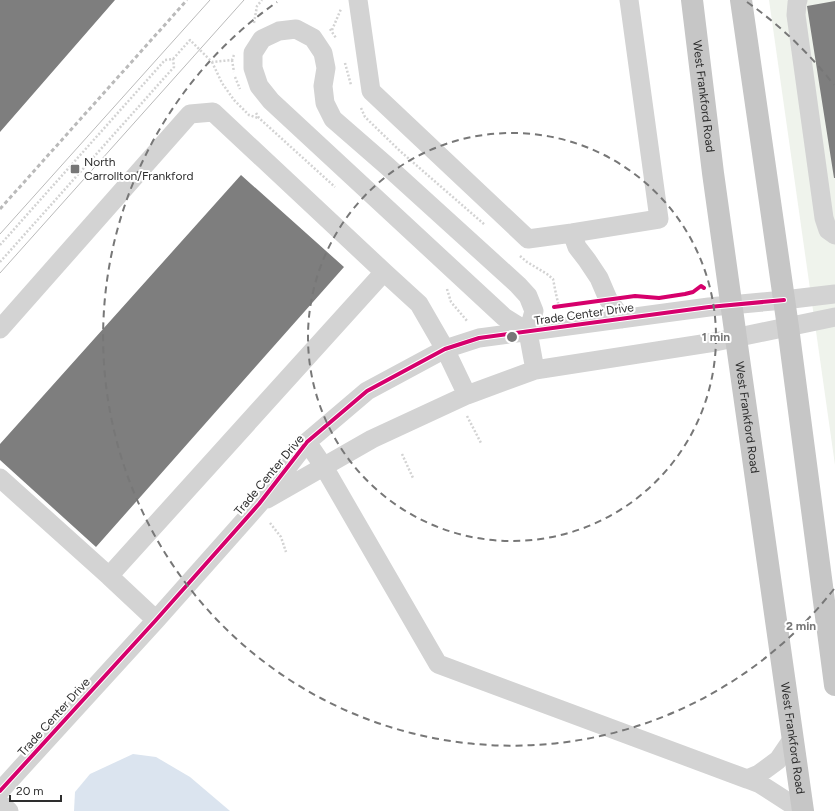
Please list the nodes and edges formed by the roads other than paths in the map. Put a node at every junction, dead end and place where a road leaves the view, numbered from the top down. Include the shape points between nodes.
1 (629, 0) edge
2 (692, 0) edge
3 (741, 0) edge
4 (798, 0) edge
5 (350, 3) edge
6 (572, 233) junction
7 (835, 235) edge
8 (384, 272) junction
9 (835, 294) edge
10 (784, 300) junction
11 (732, 304) junction
12 (835, 317) edge
13 (622, 319) junction
14 (788, 327) junction
15 (0, 329) edge
16 (528, 332) junction
17 (736, 338) junction
18 (445, 349) junction
19 (535, 370) junction
20 (467, 395) junction
21 (307, 442) junction
22 (324, 467) junction
23 (0, 478) edge
24 (259, 504) junction
25 (108, 576) junction
26 (828, 577) edge
27 (156, 620) junction
28 (835, 685) edge
29 (793, 738) junction
30 (747, 779) junction
31 (0, 792) edge
32 (0, 803) edge
33 (9, 811) edge
34 (803, 811) edge

1 - 6 street via 658,219
2 - 11 main road, West Frankford Road
3 - 10 main road
4 - 7 street via 796,15 824,218 828,230
5 - 6 street via 371,91 528,239
6 - 13 street via 577,247 599,278 608,299
8 - 15 street via 213,112 190,114
8 - 18 street via 419,304
8 - 25 street
9 - 10 street, Trade Center Drive
10 - 11 street, Trade Center Drive
10 - 14 main road
11 - 13 street, Trade Center Drive
11 - 17 main road, West Frankford Road
12 - 14 street, Trade Center Drive
13 - 16 street, Trade Center Drive
14 - 17 street, Trade Center Drive
14 - 26 main road
16 - 16 street via 534,311 528,296 518,285 333,119 325,103 323,86 326,68 323,53 313,38 296,29 279,31 262,39 253,54 253,68 260,86 271,101 504,317
16 - 18 street, Trade Center Drive via 479,338
16 - 19 street
17 - 19 street, Trade Center Drive
17 - 29 main road, West Frankford Road
18 - 20 street
18 - 21 street, Trade Center Drive via 367,391
19 - 20 street, Trade Center Drive
20 - 22 street, Trade Center Drive via 372,439
21 - 22 street
21 - 24 street, Trade Center Drive
22 - 24 street, Trade Center Drive
22 - 30 street via 438,664
23 - 25 street
24 - 27 street, Trade Center Drive
25 - 27 street
26 - 28 main road
27 - 31 street, Trade Center Drive
29 - 30 street via 778,760 759,774
29 - 34 main road, West Frankford Road
30 - 34 street via 760,784
32 - 33 street

